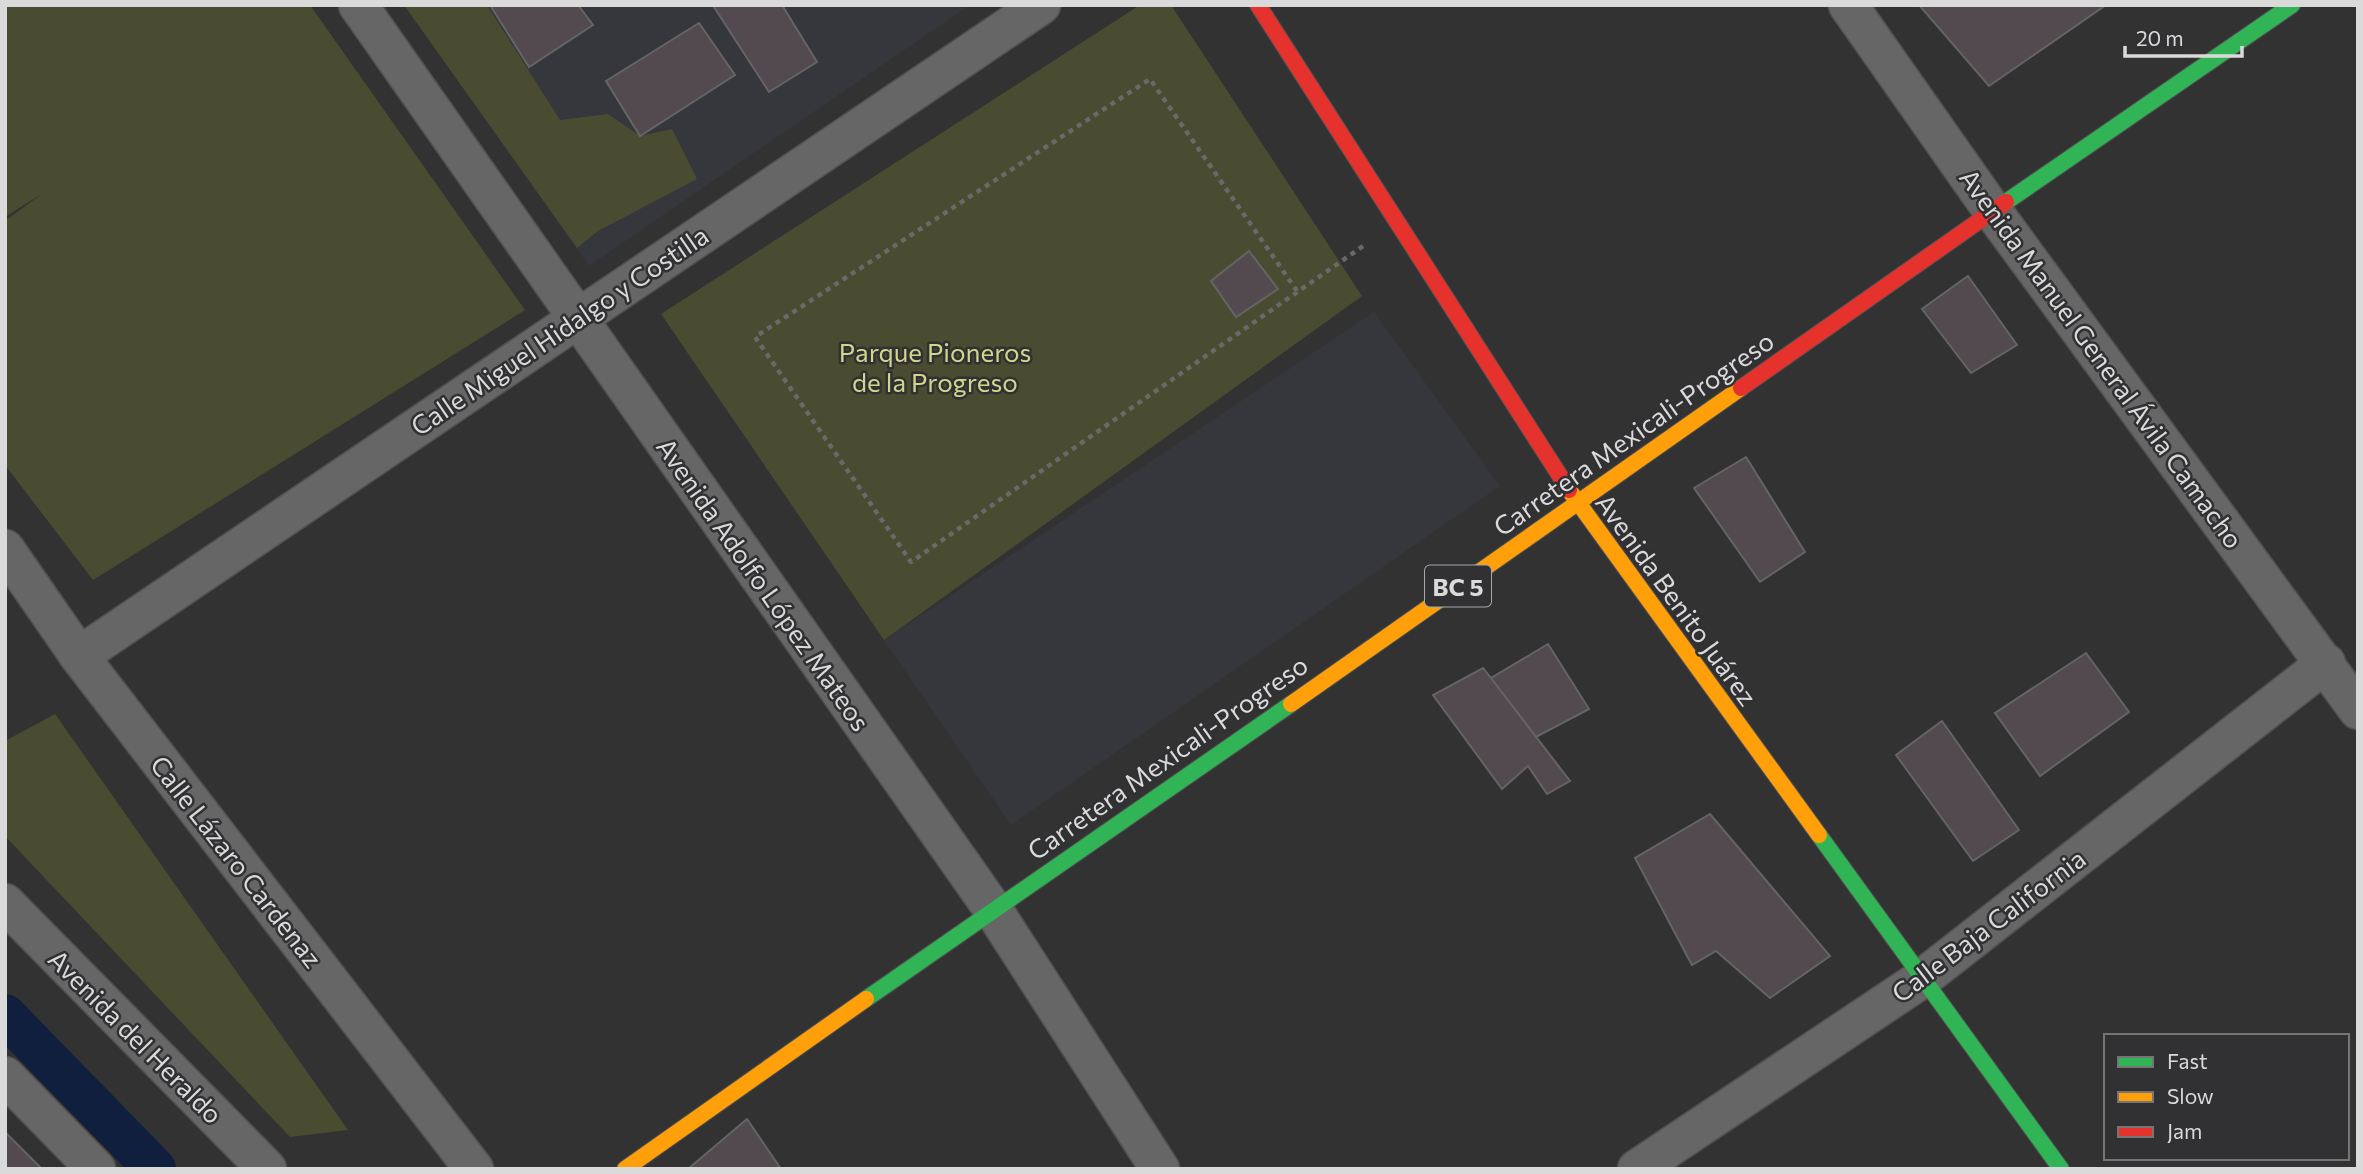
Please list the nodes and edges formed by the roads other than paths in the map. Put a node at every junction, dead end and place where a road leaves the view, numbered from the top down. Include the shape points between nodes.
1 (358, 5) edge
2 (1041, 5) edge
3 (1258, 5) edge
4 (1848, 5) edge
5 (2291, 5) edge
6 (1992, 209) junction
7 (576, 318) junction
8 (1577, 503) junction
9 (5, 549) edge
10 (79, 656) junction
11 (2326, 663) junction
12 (2358, 709) edge
13 (5, 903) edge
14 (992, 908) junction
15 (1923, 978) junction
16 (5, 1076) edge
17 (96, 1169) edge
18 (267, 1169) edge
19 (474, 1169) edge
20 (625, 1169) edge
21 (1160, 1169) edge
22 (1637, 1169) edge
23 (2061, 1169) edge

1 - 7 street, Avenida Adolfo López Mateos
2 - 7 street, Calle Miguel Hidalgo y Costilla
3 - 8 main road, Avenida Benito Juárez
4 - 6 street, Avenida Manuel General Ávila Camacho
5 - 6 main road, Carretera Mexicali-Progreso / BC 5
6 - 8 main road, Carretera Mexicali-Progreso / BC 5
6 - 11 street, Avenida Manuel General Ávila Camacho
7 - 10 street, Calle Miguel Hidalgo y Costilla
7 - 14 street, Avenida Adolfo López Mateos
8 - 14 main road, Carretera Mexicali-Progreso / BC 5
8 - 15 main road, Avenida Benito Juárez
9 - 10 street, Calle Lázaro Cardenaz
10 - 19 street, Calle Lázaro Cardenaz
11 - 12 street, Avenida Manuel General Ávila Camacho
11 - 15 street, Calle Baja California
13 - 18 street, Avenida del Heraldo
14 - 20 main road, Carretera Mexicali-Progreso / BC 5
14 - 21 street, Avenida Adolfo López Mateos
15 - 22 street, Calle Baja California
15 - 23 main road, Avenida Benito Juárez
16 - 17 street

